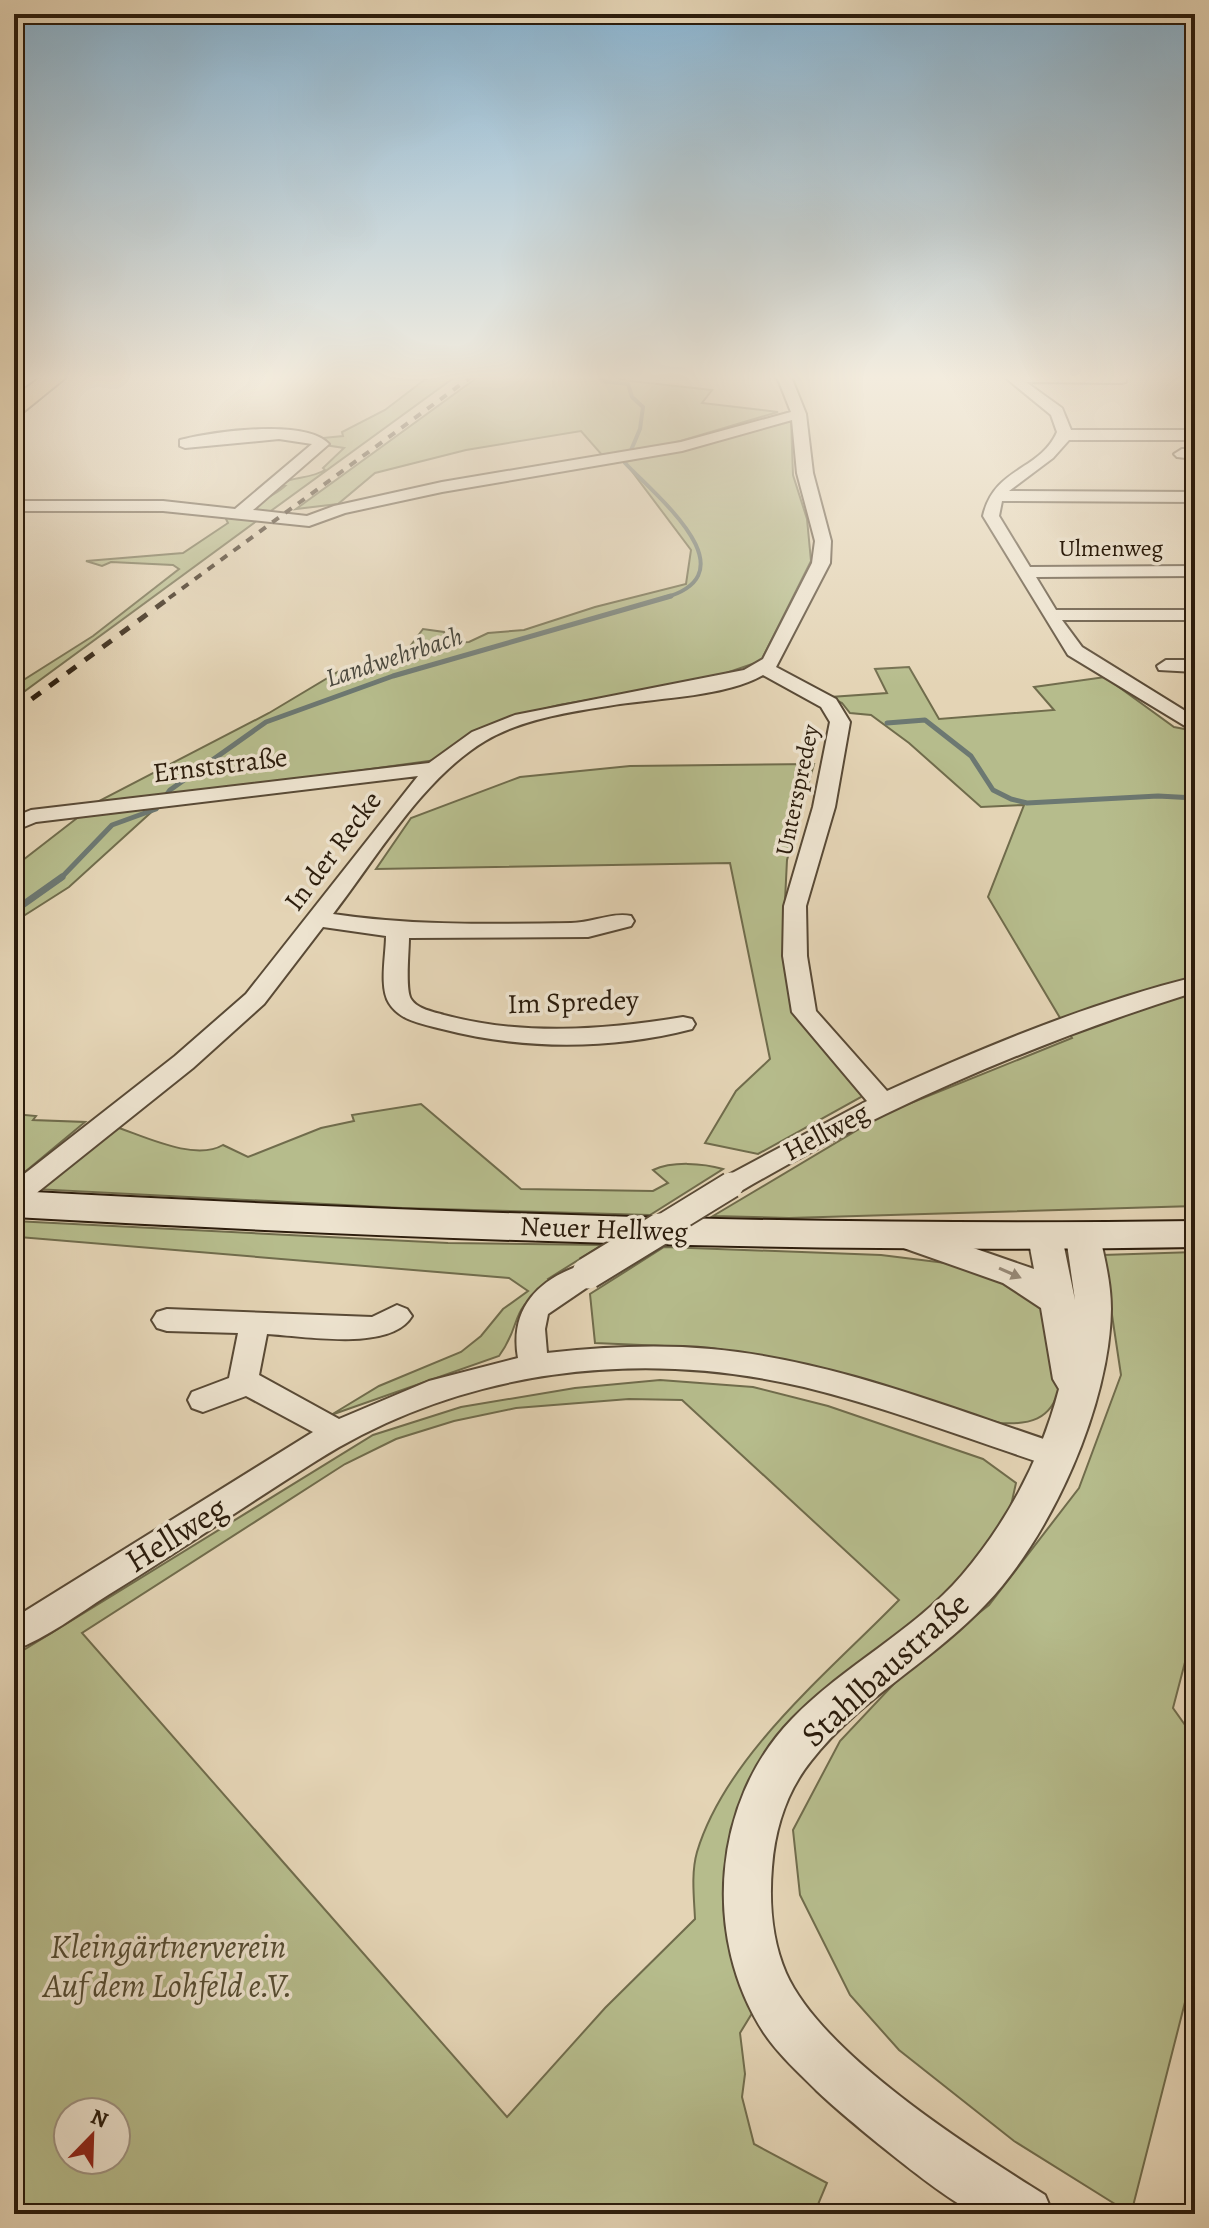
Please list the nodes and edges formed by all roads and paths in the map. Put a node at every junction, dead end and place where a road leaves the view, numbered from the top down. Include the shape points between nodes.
1 (282, 478) edge
2 (502, 478) edge
3 (806, 478) edge
4 (1014, 478) edge
5 (995, 496) junction
6 (1195, 497) edge
7 (14, 506) edge
8 (240, 513) junction
9 (1195, 571) edge
10 (1027, 572) junction
11 (1052, 615) junction
12 (1195, 615) edge
13 (1166, 666) dead end
14 (1195, 666) edge
15 (764, 668) junction
16 (1195, 726) edge
17 (435, 768) junction
18 (14, 825) edge
19 (318, 919) junction
20 (623, 921) dead end
21 (398, 931) junction
22 (1195, 984) edge
23 (683, 1024) dead end
24 (884, 1102) junction
25 (16, 1202) edge
26 (1195, 1234) edge
27 (1045, 1237) junction
28 (1083, 1237) junction
29 (910, 1238) junction
30 (1059, 1303) junction
31 (397, 1316) dead end
32 (167, 1320) dead end
33 (255, 1324) junction
34 (534, 1365) junction
35 (247, 1383) junction
36 (1074, 1398) junction
37 (203, 1400) dead end
38 (337, 1433) junction
39 (1057, 1456) junction
40 (14, 1635) edge
41 (1026, 2214) edge

1 - 8 street
2 - 8 street via 340,509 309,521
3 - 15 street via 823,534 821,563 783,643
4 - 5 street
5 - 6 street
5 - 10 street via 991,516
7 - 8 street via 163,506
9 - 10 street, Ulmenweg
10 - 11 street
11 - 12 street
11 - 16 street via 1075,651
13 - 14 street
15 - 17 street, In der Recke via 711,685 522,719 479,736
15 - 24 street, Unterspredey via 829,703 840,722 824,807 795,906 795,956 804,1012
17 - 18 street, Ernststraße via 31,816
17 - 19 street, In der Recke
19 - 21 street
19 - 25 street, In der Recke via 275,977 221,1031
20 - 21 street via 588,930
21 - 23 street, Im Spredey via 397,995 410,1012 514,1037 643,1032
22 - 24 street, Hellweg via 1032,1037
24 - 34 street, Hellweg, bridge via 731,1185 544,1301 527,1329
25 - 29 main road, Neuer Hellweg via 646,1232
26 - 28 main road, Neuer Hellweg
27 - 28 main road, Neuer Hellweg
27 - 29 main road, Neuer Hellweg
27 - 30 street, Stahlbaustraße
28 - 36 street, Stahlbaustraße via 1093,1320
29 -> 30 street via 1015,1274
30 - 36 street, Stahlbaustraße
31 - 33 street via 377,1328
32 - 33 street
33 - 35 street via 243,1374
34 - 38 street, Hellweg via 466,1378
34 - 39 street, Hellweg via 592,1359 711,1359 769,1368
35 - 37 street
35 - 38 street
36 - 39 street, Stahlbaustraße
38 - 40 street, Hellweg
39 - 41 street, Stahlbaustraße via 1010,1546 972,1594 808,1732 782,1765 752,1835 746,1878 747,1923 778,2010 861,2100

